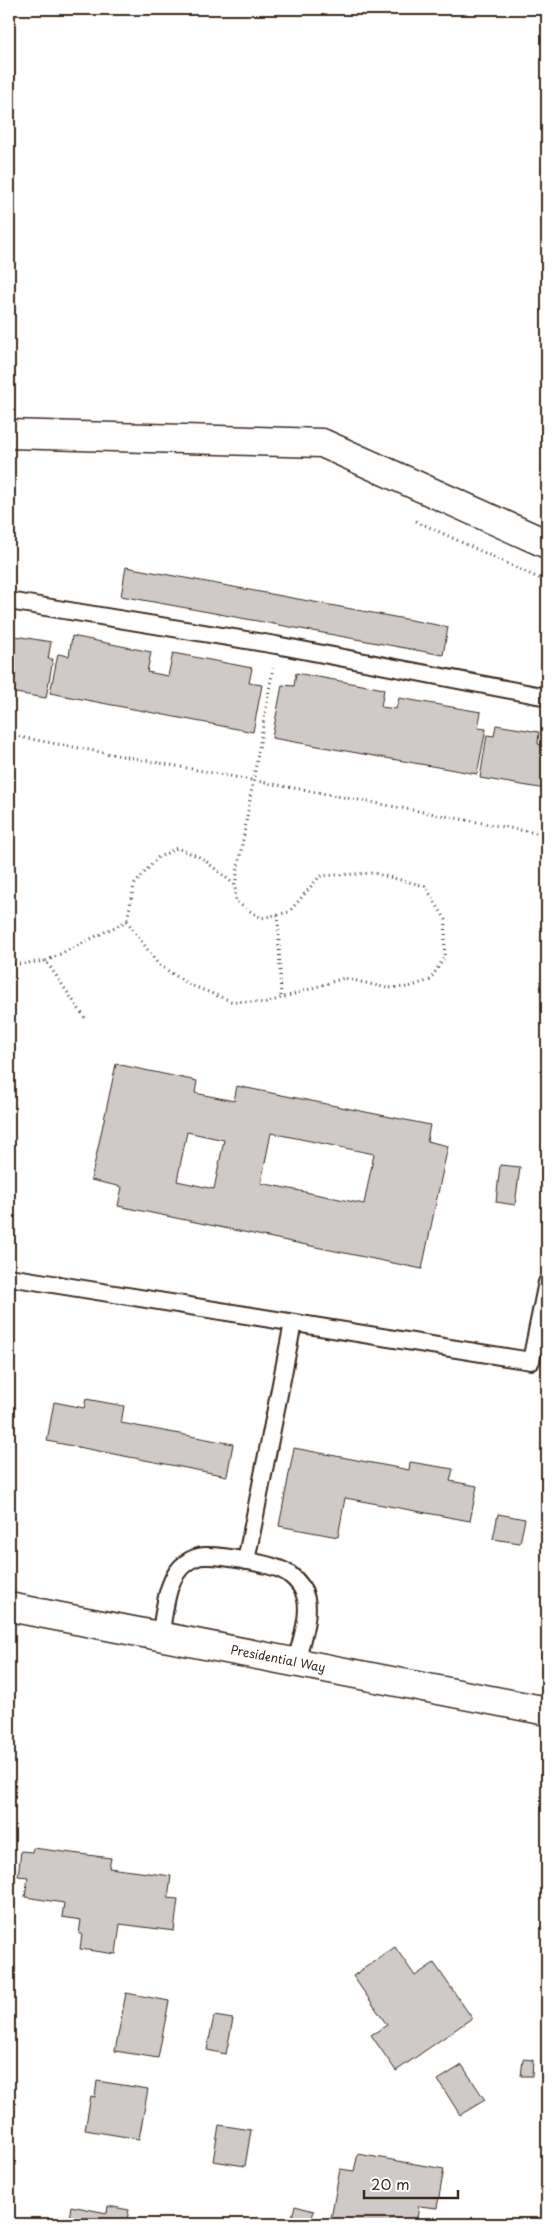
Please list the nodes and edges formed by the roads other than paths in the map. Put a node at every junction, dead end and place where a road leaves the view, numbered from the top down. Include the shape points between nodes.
1 (9, 434) edge
2 (547, 544) edge
3 (9, 601) edge
4 (547, 697) edge
5 (9, 1277) edge
6 (547, 1282) edge
7 (293, 1323) junction
8 (246, 1561) junction
9 (9, 1607) edge
10 (160, 1636) junction
11 (296, 1663) junction
12 (547, 1711) edge

1 - 2 street via 322,443
3 - 4 lane via 276,645
5 - 7 lane
6 - 7 lane via 531,1361
7 - 8 lane
8 - 10 lane via 202,1556 187,1562 176,1573 170,1588
8 - 11 lane via 289,1573 300,1584 306,1599 306,1614
9 - 10 street, Presidential Way
10 - 11 street, Presidential Way
11 - 12 street, Presidential Way

